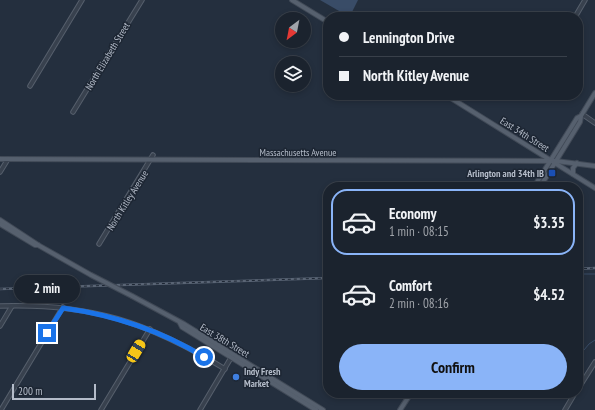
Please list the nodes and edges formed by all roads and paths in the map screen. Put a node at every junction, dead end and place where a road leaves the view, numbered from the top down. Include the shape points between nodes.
1 (82, 0) edge
2 (142, 0) edge
3 (292, 0) edge
4 (585, 0) edge
5 (578, 12) edge
6 (323, 19) edge
7 (30, 86) dead end
8 (595, 93) edge
9 (454, 100) edge
10 (73, 112) dead end
11 (582, 115) junction
12 (595, 123) edge
13 (153, 155) dead end
14 (0, 158) edge
15 (8, 159) junction
16 (151, 160) junction
17 (553, 161) junction
18 (577, 163) junction
19 (595, 166) edge
20 (0, 172) edge
21 (573, 174) junction
22 (538, 182) edge
23 (542, 182) edge
24 (595, 188) edge
25 (0, 220) edge
26 (0, 224) edge
27 (99, 244) dead end
28 (38, 245) junction
29 (0, 306) edge
30 (12, 306) junction
31 (63, 308) junction
32 (0, 326) edge
33 (150, 329) junction
34 (232, 355) junction
35 (595, 362) edge
36 (225, 369) junction
37 (583, 380) edge
38 (408, 398) edge
39 (572, 398) edge
40 (0, 410) edge
41 (101, 410) edge
42 (200, 410) edge
43 (316, 410) edge
44 (324, 410) edge
45 (400, 410) edge
46 (565, 410) edge

1 - 7 street
2 - 10 street, North Elizabeth Street
3 - 6 main road
4 - 5 street
8 - 11 main road
9 - 17 main road, East 34th Street
11 - 12 street
11 - 17 main road via 577,118
13 - 16 street, North Kitley Avenue
14 - 15 main road, Massachusetts Avenue
15 - 16 main road, Massachusetts Avenue
15 - 20 street
16 - 17 main road, Massachusetts Avenue
16 - 27 street, North Kitley Avenue
17 - 18 main road, Massachusetts Avenue
17 - 21 main road, East 34th Street
17 - 22 main road
17 - 23 main road
18 - 19 main road, Massachusetts Avenue
18 - 21 main road via 573,168
21 - 24 main road, East 34th Street
25 - 28 main road, East 38th Street
26 - 28 main road, East 38th Street
28 - 34 main road, East 38th Street, bridge via 184,324
29 - 30 street
30 - 31 street
30 - 32 street
31 - 33 street via 107,316
31 - 40 street
33 - 36 street via 177,341
33 - 41 street
34 - 36 street
34 - 43 main road, East 38th Street
34 - 44 main road, East 38th Street
35 - 37 street
36 - 42 street
38 - 45 main road
39 - 46 street

